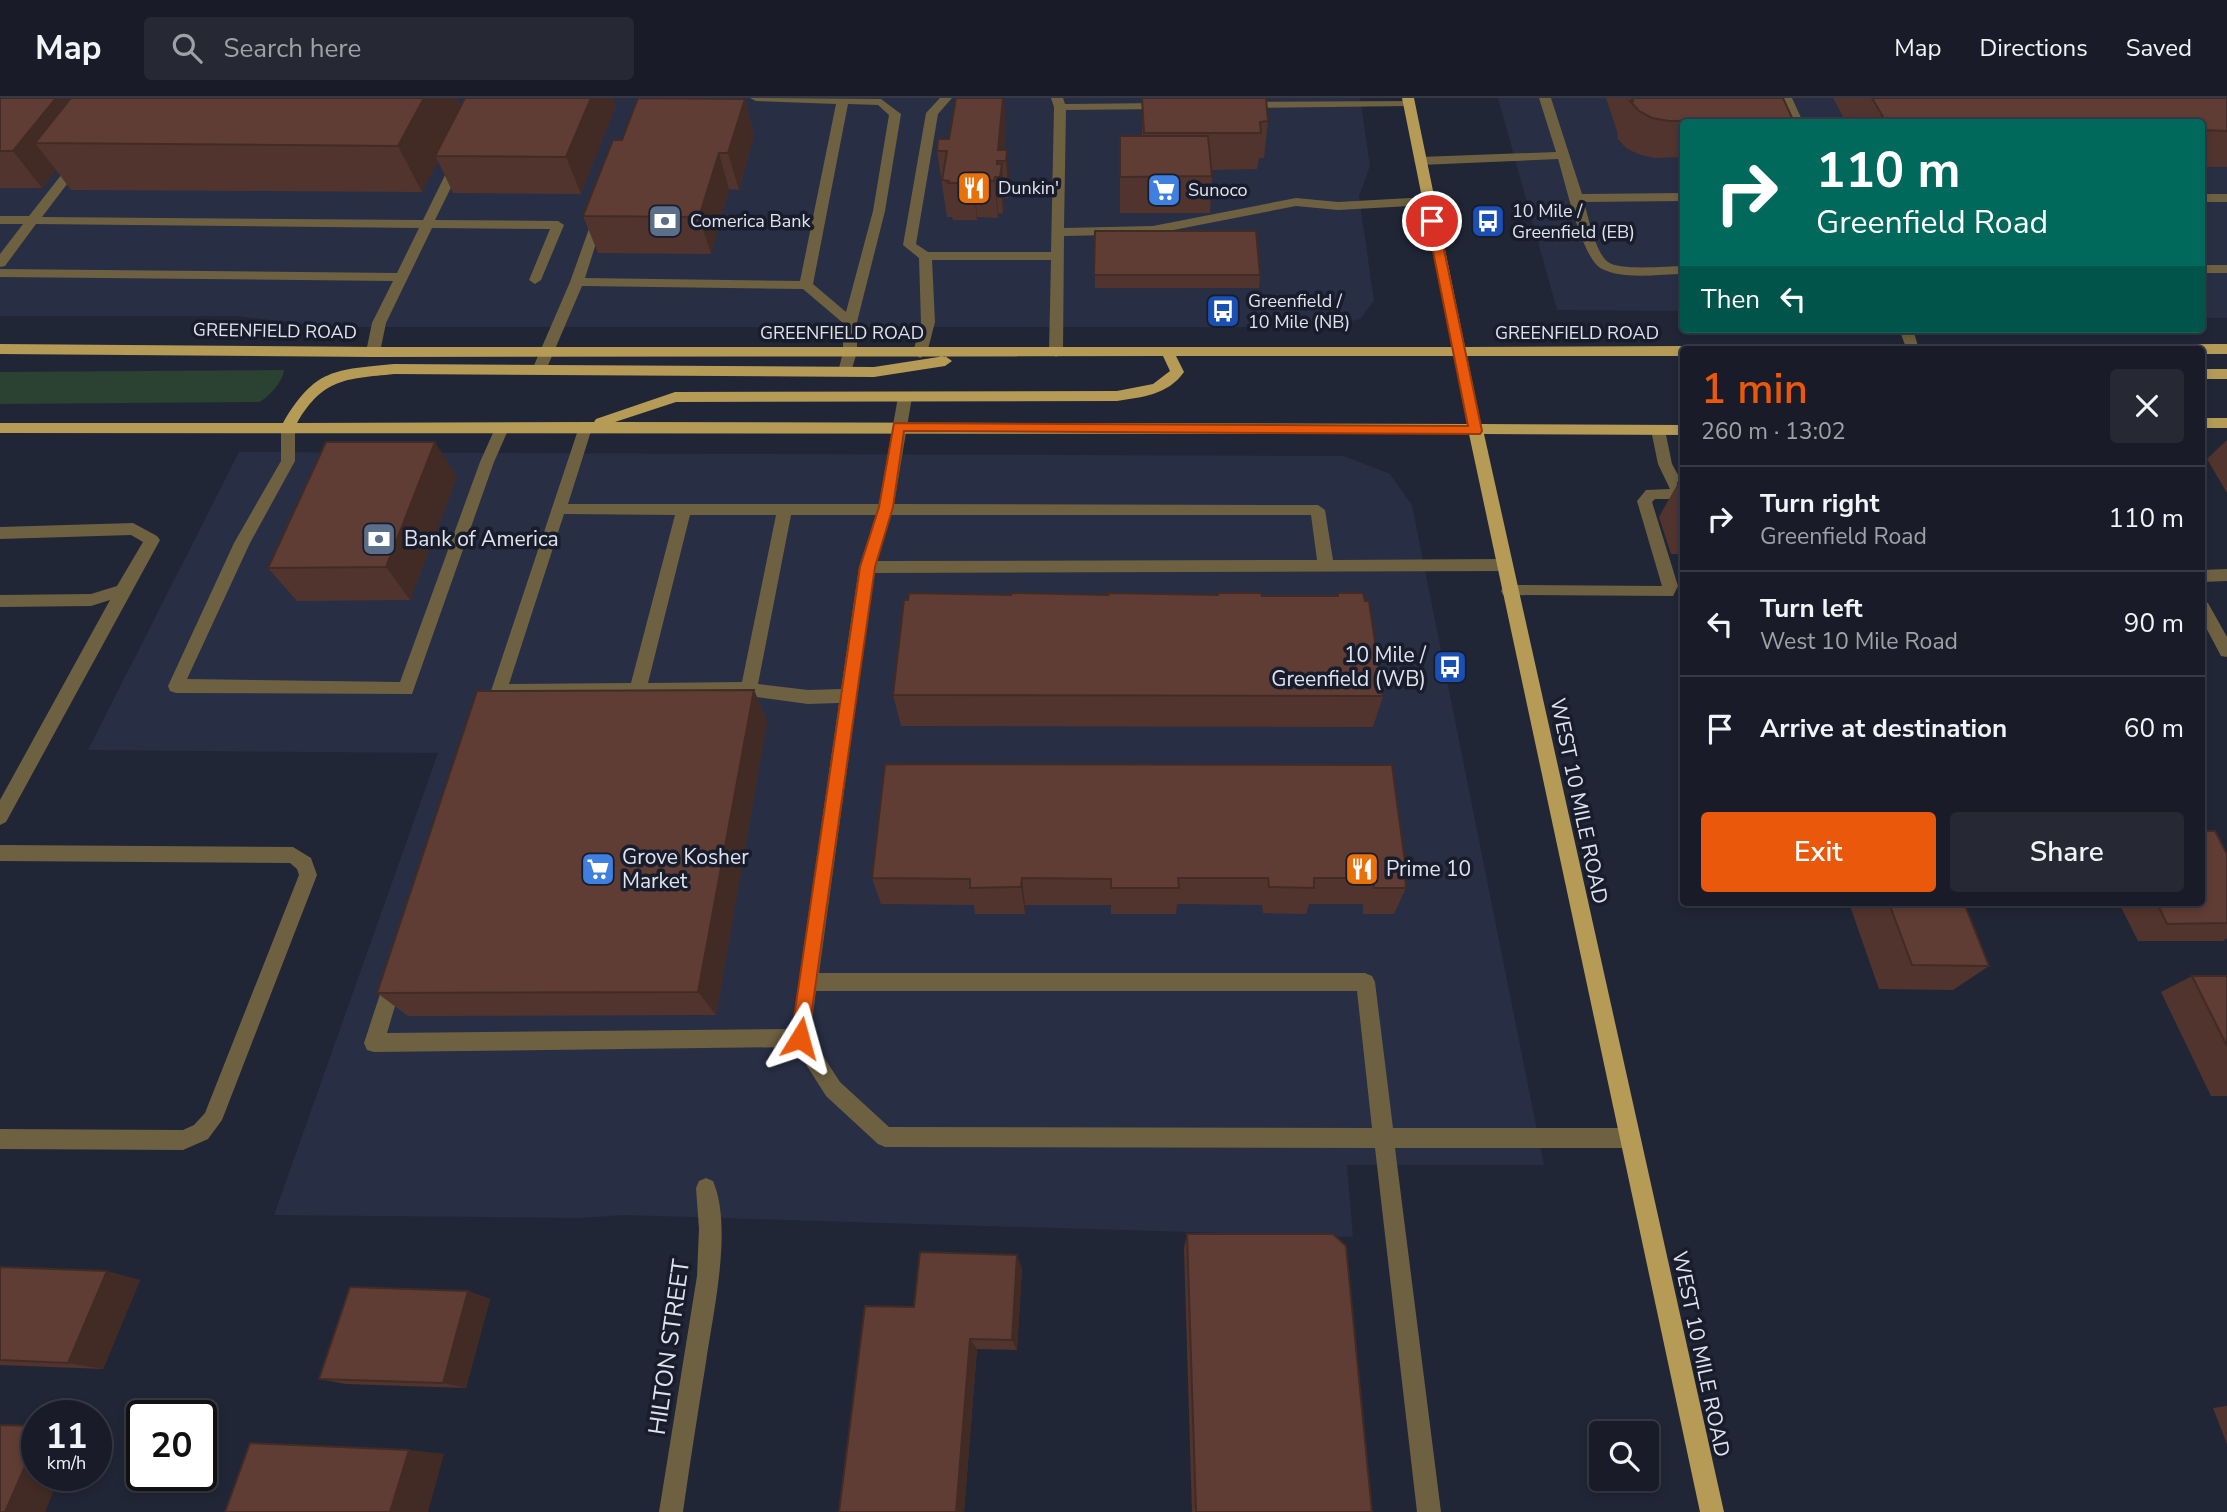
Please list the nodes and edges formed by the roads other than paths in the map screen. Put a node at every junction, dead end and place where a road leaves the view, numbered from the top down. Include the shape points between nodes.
1 (756, 98) edge
2 (946, 98) edge
3 (1545, 98) edge
4 (1786, 98) edge
5 (843, 99) edge
6 (1408, 100) edge
7 (1058, 102) edge
8 (1227, 105) edge
9 (1171, 106) edge
10 (1796, 119) edge
11 (88, 149) edge
12 (463, 152) edge
13 (1562, 155) junction
14 (1420, 161) junction
15 (1680, 197) edge
16 (1576, 198) junction
17 (2205, 198) edge
18 (2227, 198) edge
19 (1428, 201) junction
20 (601, 208) edge
21 (0, 220) edge
22 (33, 220) junction
23 (428, 224) junction
24 (1059, 232) junction
25 (925, 256) junction
26 (1058, 256) junction
27 (0, 263) edge
28 (2205, 269) edge
29 (2227, 269) edge
30 (1680, 270) edge
31 (0, 273) edge
32 (402, 277) junction
33 (535, 280) dead end
34 (577, 282) junction
35 (806, 285) junction
36 (850, 322) junction
37 (0, 349) edge
38 (2205, 349) edge
39 (2227, 349) edge
40 (548, 351) junction
41 (1680, 351) edge
42 (373, 352) junction
43 (850, 352) junction
44 (1056, 352) junction
45 (920, 353) junction
46 (1004, 353) junction
47 (1168, 353) junction
48 (1459, 353) junction
49 (539, 370) junction
50 (845, 372) junction
51 (2205, 374) edge
52 (2227, 374) edge
53 (905, 397) junction
54 (2205, 423) edge
55 (2227, 423) edge
56 (288, 426) junction
57 (898, 427) junction
58 (0, 428) edge
59 (502, 428) junction
60 (585, 428) junction
61 (1658, 430) junction
62 (1680, 430) edge
63 (1476, 431) junction
64 (1680, 490) edge
65 (1680, 494) edge
66 (886, 507) junction
67 (684, 508) junction
68 (785, 508) junction
69 (558, 509) junction
70 (0, 533) edge
71 (1503, 565) junction
72 (1326, 566) junction
73 (867, 567) junction
74 (2227, 575) edge
75 (2205, 576) edge
76 (123, 590) junction
77 (1509, 591) junction
78 (0, 601) edge
79 (2205, 618) edge
80 (2227, 651) edge
81 (638, 689) junction
82 (750, 689) junction
83 (499, 691) junction
84 (848, 696) junction
85 (481, 724) edge
86 (0, 817) edge
87 (0, 853) edge
88 (398, 965) edge
89 (808, 982) junction
90 (800, 1038) junction
91 (1630, 1138) junction
92 (0, 1139) edge
93 (1384, 1139) junction
94 (706, 1188) dead end
95 (671, 1512) edge
96 (1429, 1512) edge
97 (1712, 1512) edge

1 - 5 street
2 - 25 street via 932,113 909,245
3 - 13 street
4 - 10 street
5 - 35 street
5 - 36 street via 881,102 895,114 880,211
6 - 8 street
6 - 14 main road, WEST 10 MILE ROAD
7 - 9 street
7 - 24 street
11 - 22 street
12 - 23 street
13 - 14 street
13 - 16 street
14 - 19 main road, WEST 10 MILE ROAD
15 - 16 street
16 - 30 street via 1594,253 1603,265 1618,270
17 - 18 street
19 - 24 street via 1338,206 1296,202 1153,230
19 - 48 main road, WEST 10 MILE ROAD
20 - 34 street
21 - 22 street
22 - 23 street
22 - 27 street
23 - 32 street
23 - 33 street via 558,226
24 - 26 street
25 - 26 street
25 - 45 street via 928,322
26 - 44 street
28 - 29 street
31 - 32 street
32 - 42 street via 379,323
34 - 35 street
34 - 40 street
35 - 36 street
36 - 43 street
37 - 42 main road, GREENFIELD ROAD
38 - 39 main road
40 - 42 main road, GREENFIELD ROAD
40 - 43 main road, GREENFIELD ROAD
40 - 49 street
41 - 48 main road, GREENFIELD ROAD
43 - 45 main road, GREENFIELD ROAD
43 - 50 street
44 - 46 main road, GREENFIELD ROAD
44 - 47 main road, GREENFIELD ROAD
45 - 46 main road, GREENFIELD ROAD
46 - 50 main road
47 - 48 main road, GREENFIELD ROAD
47 - 53 main road via 1177,372 1169,384 1149,391 1117,396
48 - 63 main road, WEST 10 MILE ROAD
49 - 50 main road
49 - 56 main road via 394,369 341,375 316,385
51 - 52 main road
53 - 57 street
53 - 60 main road via 675,397
54 - 55 main road
56 - 58 main road
56 - 59 main road
56 - 59 street via 288,461 242,543 176,686 406,689
57 - 60 main road
57 - 63 main road
57 - 66 street
59 - 60 main road
60 - 69 street
61 - 62 main road
61 - 63 main road
61 - 64 street via 1665,464
63 - 71 main road, WEST 10 MILE ROAD
65 - 77 street via 1651,494 1644,501 1670,586 1667,592
66 - 68 street
66 - 72 street via 1318,510
66 - 73 street
67 - 68 street
67 - 69 street
67 - 81 street
68 - 82 street
69 - 83 street
70 - 76 street via 133,529 152,540
71 - 72 street
71 - 77 main road, WEST 10 MILE ROAD
72 - 73 street
73 - 84 street
74 - 75 street
76 - 78 street via 92,600
76 - 86 street
77 - 91 main road, WEST 10 MILE ROAD
79 - 80 street
81 - 82 street
81 - 83 street
82 - 84 street
83 - 85 street
84 - 89 street
87 - 92 street via 293,855 305,864 308,875 212,1120 201,1132 183,1140
88 - 90 street via 373,1043
89 - 90 street
89 - 93 street via 1365,982
90 - 93 street via 833,1089 885,1137
91 - 93 street
91 - 97 main road, WEST 10 MILE ROAD
93 - 96 street
94 - 95 street, HILTON STREET via 708,1276

